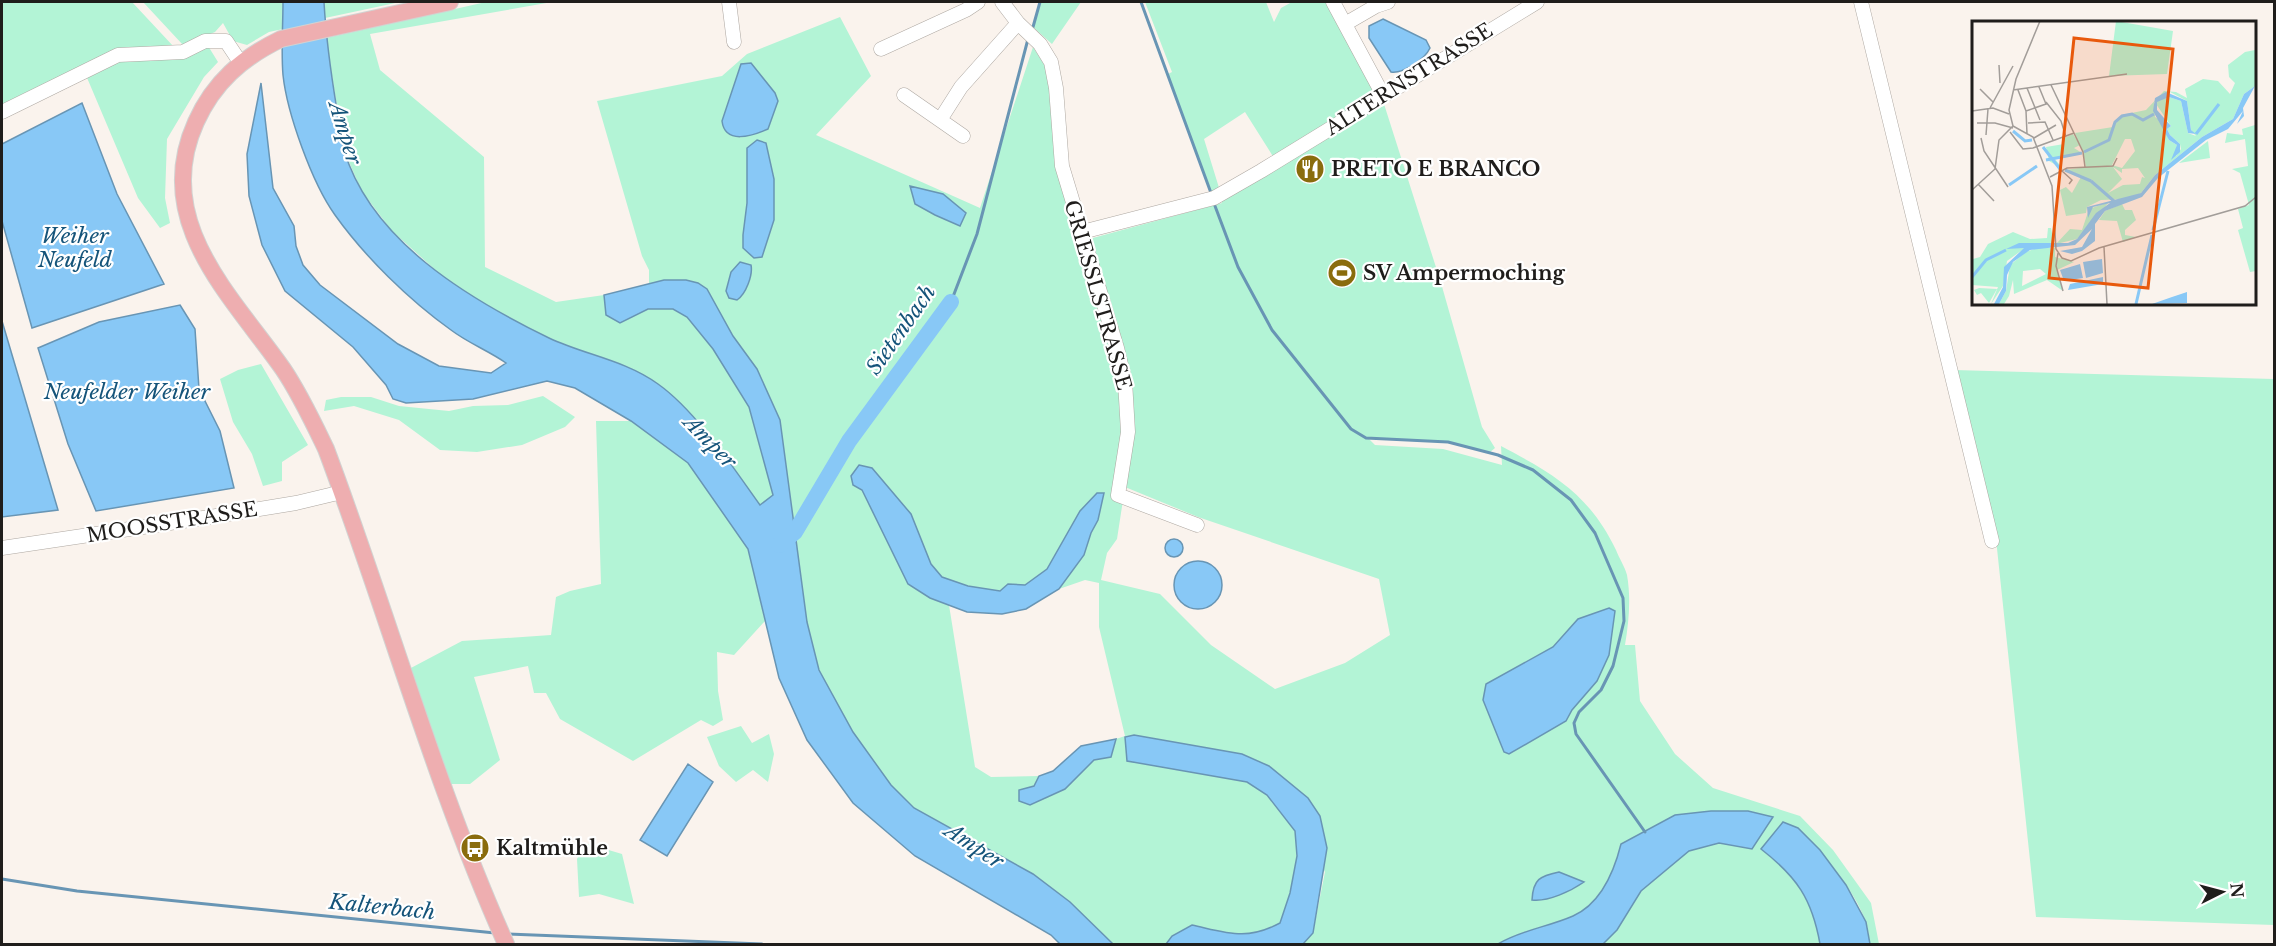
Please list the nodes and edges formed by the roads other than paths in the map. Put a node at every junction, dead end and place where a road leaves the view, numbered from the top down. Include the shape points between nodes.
1 (450, 2) edge
2 (729, 2) edge
3 (978, 2) edge
4 (1002, 2) edge
5 (1333, 2) edge
6 (1388, 2) edge
7 (1537, 2) edge
8 (1861, 2) edge
9 (1018, 23) junction
10 (1345, 24) junction
11 (734, 42) dead end
12 (881, 49) dead end
13 (240, 62) junction
14 (904, 95) dead end
15 (1383, 95) junction
16 (2, 112) edge
17 (940, 120) junction
18 (963, 136) dead end
19 (1082, 232) junction
20 (342, 492) junction
21 (1197, 525) dead end
22 (1992, 541) dead end
23 (2, 548) edge
24 (506, 945) edge

1 - 13 main road via 281,39
2 - 11 street
3 - 12 street
4 - 9 street, GRIESSLSTRASSE
5 - 10 street
6 - 10 street
7 - 15 street, ALTERNSTRASSE
8 - 22 street
9 - 17 street via 961,87
9 - 19 street, GRIESSLSTRASSE via 1040,44 1051,62 1062,166
10 - 15 street
13 - 16 street via 226,41 220,40 205,41 183,52 118,55
13 - 20 main road via 204,104 189,137 183,174 187,219 207,266 284,370 309,414
14 - 17 street
15 - 19 street, ALTERNSTRASSE via 1214,198
17 - 18 street
19 - 21 street, GRIESSLSTRASSE via 1128,394 1128,432 1118,495
20 - 23 street, MOOSSTRASSE via 296,503
20 - 24 main road via 445,795

